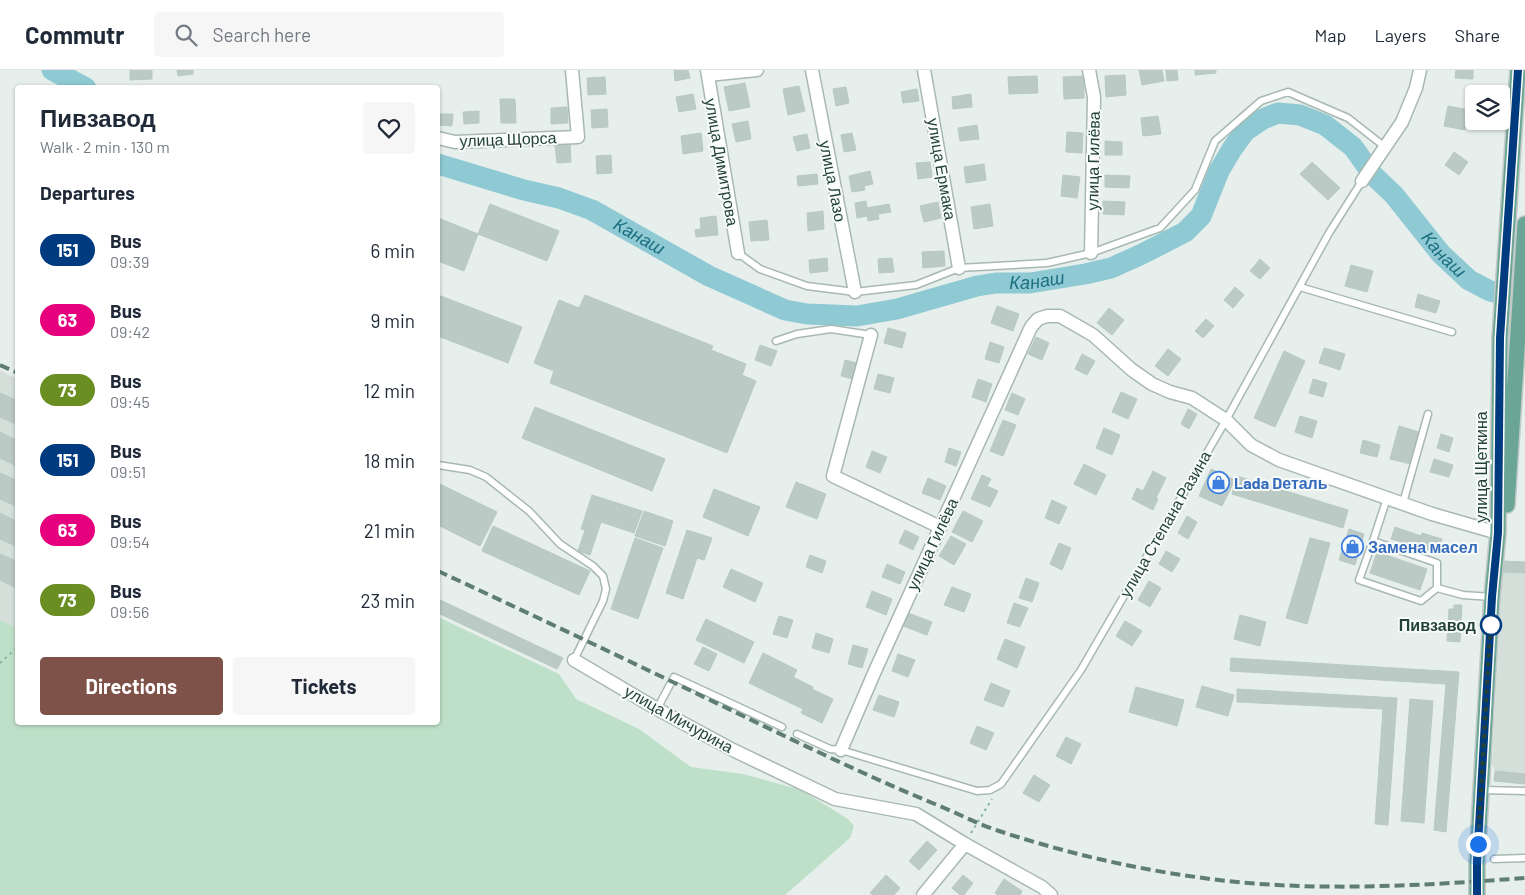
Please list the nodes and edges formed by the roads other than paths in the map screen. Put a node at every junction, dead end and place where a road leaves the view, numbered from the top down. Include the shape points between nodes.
1 (572, 70) edge
2 (757, 70) edge
3 (812, 70) edge
4 (924, 70) edge
5 (1089, 70) edge
6 (1420, 70) edge
7 (1518, 70) edge
8 (708, 72) edge
9 (440, 138) edge
10 (1383, 149) junction
11 (1362, 181) joint
12 (1525, 224) edge
13 (738, 253) joint
14 (1091, 253) junction
15 (959, 268) junction
16 (1300, 287) junction
17 (855, 292) junction
18 (1452, 332) dead end
19 (871, 335) joint
20 (776, 341) dead end
21 (1428, 414) dead end
22 (1226, 420) junction
23 (440, 465) edge
24 (1387, 498) junction
25 (1402, 503) junction
26 (940, 527) junction
27 (1498, 533) junction
28 (1373, 541) junction
29 (1437, 588) junction
30 (1492, 597) junction
31 (574, 660) joint
32 (657, 708) junction
33 (782, 727) dead end
34 (797, 734) dead end
35 (841, 750) junction
36 (1482, 790) junction
37 (1525, 791) edge
38 (964, 844) junction
39 (1525, 858) edge
40 (1494, 859) dead end
41 (923, 895) edge
42 (1051, 895) edge
43 (1477, 895) edge

1 - 9 street, улица Щорса via 578,137 455,142
2 - 8 street
3 - 17 street, улица Лазо
4 - 15 street, улица Ермака
5 - 14 street, улица Гилёва via 1094,97
6 - 10 street, улица Степана Разина via 1402,122
7 - 27 main road, улица Щеткина via 1500,338
8 - 13 street, улица Димитрова
10 - 11 street, улица Степана Разина
10 - 14 lane via 1348,118 1288,92 1261,102 1215,141 1195,190 1160,228
11 - 16 lane, улица Степана Разина
12 - 27 main road via 1506,526
13 - 17 lane via 760,269 807,286
14 - 15 lane via 1047,263
15 - 17 lane via 916,284
16 - 18 lane
16 - 22 lane, улица Степана Разина
19 - 20 lane via 831,329
19 - 26 street via 833,476
21 - 25 lane
22 - 24 street, улица Гилёва via 1251,445 1279,460
22 - 26 street, улица Гилёва via 1192,398 1152,384 1093,335 1060,316 1038,319 1031,327
22 - 35 lane, улица Степана Разина via 1080,670 1001,784 990,790 977,790
23 - 31 lane, улица Мичурина via 470,470 486,477 529,511 560,544 603,576 606,589 603,601
24 - 25 street, улица Гилёва
24 - 28 lane
25 - 27 street, улица Гилёва
26 - 35 street, улица Гилёва
27 - 30 main road, улица Щеткина
28 - 29 lane via 1437,563
28 - 29 lane via 1359,580 1421,601
29 - 30 lane via 1463,595
30 - 36 main road, улица Щеткина
31 - 32 street, улица Мичурина
32 - 33 lane via 674,677
32 - 38 street, улица Мичурина via 733,750 835,799 916,814
34 - 35 lane via 830,749
36 - 37 lane
36 - 43 main road, улица Щеткина
38 - 41 street
38 - 42 street, улица Мичурина
39 - 40 lane

